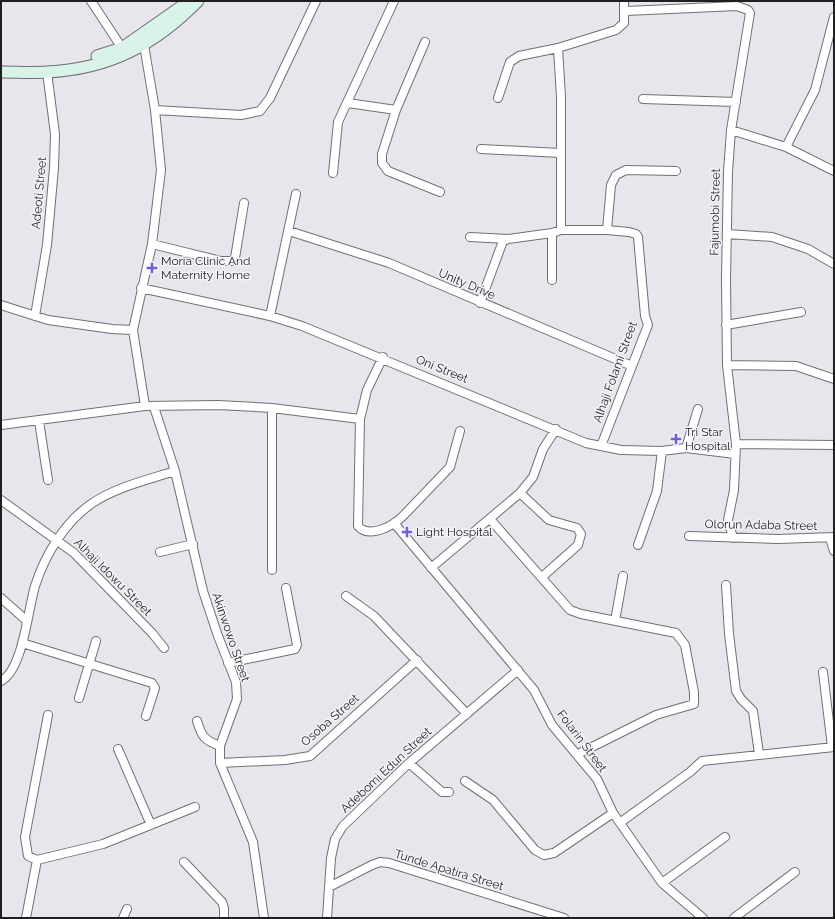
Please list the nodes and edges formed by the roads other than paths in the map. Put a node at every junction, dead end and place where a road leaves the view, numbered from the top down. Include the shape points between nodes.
1 (91, 1) edge
2 (189, 1) edge
3 (198, 1) edge
4 (316, 1) edge
5 (394, 1) edge
6 (624, 1) edge
7 (626, 11) junction
8 (834, 17) edge
9 (425, 42) dead end
10 (144, 45) junction
11 (122, 48) junction
12 (558, 48) junction
13 (1, 65) edge
14 (1, 72) edge
15 (47, 72) junction
16 (498, 98) dead end
17 (643, 98) dead end
18 (736, 102) junction
19 (348, 103) junction
20 (155, 110) junction
21 (396, 110) junction
22 (731, 130) junction
23 (786, 147) junction
24 (481, 149) dead end
25 (560, 153) junction
26 (676, 171) dead end
27 (834, 171) edge
28 (333, 173) dead end
29 (440, 192) dead end
30 (296, 194) dead end
31 (244, 203) dead end
32 (561, 230) junction
33 (607, 230) junction
34 (289, 231) junction
35 (552, 233) junction
36 (727, 234) junction
37 (470, 237) dead end
38 (508, 239) junction
39 (152, 244) junction
40 (834, 264) edge
41 (552, 280) dead end
42 (141, 288) junction
43 (480, 303) junction
44 (1, 305) edge
45 (801, 312) dead end
46 (35, 316) junction
47 (270, 316) junction
48 (726, 325) junction
49 (133, 330) junction
50 (383, 357) junction
51 (727, 365) junction
52 (632, 366) junction
53 (834, 379) edge
54 (145, 406) junction
55 (154, 407) junction
56 (272, 408) junction
57 (698, 409) dead end
58 (360, 419) junction
59 (39, 421) junction
60 (1, 425) edge
61 (556, 429) junction
62 (460, 431) dead end
63 (736, 444) junction
64 (834, 445) edge
65 (601, 446) junction
66 (686, 448) junction
67 (662, 451) junction
68 (735, 454) junction
69 (176, 471) junction
70 (48, 480) dead end
71 (520, 492) junction
72 (1, 500) edge
73 (490, 519) junction
74 (394, 523) junction
75 (688, 536) dead end
76 (832, 537) edge
77 (733, 538) junction
78 (57, 539) junction
79 (193, 544) junction
80 (638, 545) dead end
81 (834, 551) edge
82 (160, 552) dead end
83 (431, 568) junction
84 (272, 570) dead end
85 (622, 576) dead end
86 (542, 577) junction
87 (726, 585) dead end
88 (286, 588) dead end
89 (346, 596) dead end
90 (1, 598) edge
91 (27, 621) junction
92 (615, 621) junction
93 (96, 641) dead end
94 (22, 643) junction
95 (164, 648) dead end
96 (417, 660) junction
97 (228, 662) junction
98 (90, 664) junction
99 (518, 670) junction
100 (823, 672) dead end
101 (1, 681) edge
102 (79, 698) dead end
103 (467, 714) junction
104 (48, 715) dead end
105 (146, 716) dead end
106 (197, 721) dead end
107 (220, 746) junction
108 (833, 747) edge
109 (118, 749) dead end
110 (578, 754) junction
111 (759, 754) junction
112 (220, 763) junction
113 (410, 764) junction
114 (465, 781) dead end
115 (450, 792) dead end
116 (196, 807) dead end
117 (613, 813) junction
118 (621, 822) junction
119 (151, 825) junction
120 (725, 836) dead end
121 (37, 860) junction
122 (184, 862) dead end
123 (795, 872) dead end
124 (662, 883) junction
125 (329, 887) junction
126 (127, 909) dead end
127 (26, 918) edge
128 (123, 918) edge
129 (224, 918) edge
130 (264, 918) edge
131 (327, 918) edge
132 (564, 918) edge
133 (703, 918) edge
134 (734, 918) edge

1 - 11 street
2 - 11 main road
3 - 10 main road via 174,24
4 - 20 street via 270,98 260,110 241,115
5 - 19 street
6 - 7 street
7 - 12 street via 624,23 616,30
7 - 18 street, Fajumobi Street via 737,6 748,10 749,22
8 - 23 street via 815,90
9 - 21 street
10 - 15 main road via 123,56 96,64
10 - 20 street
11 - 13 main road via 87,58 46,65
12 - 16 street via 519,56 510,62
12 - 25 street via 561,97
14 - 15 main road
15 - 46 street, Adeoti Street via 56,134 47,245
17 - 18 street
18 - 22 street, Fajumobi Street
19 - 21 street
19 - 28 street via 338,122
20 - 39 street via 161,170
21 - 29 street via 382,154 382,162 388,170
22 - 23 street
22 - 36 street, Fajumobi Street
23 - 27 street
24 - 25 street
25 - 32 street
26 - 33 street via 626,170 616,175 611,186
30 - 34 street
31 - 39 street via 235,258 232,261 221,261
32 - 33 street, Alhaji Folami Street
32 - 35 street, Alhaji Folami Street
33 - 52 street, Alhaji Folami Street via 629,232 638,237 648,325
34 - 43 street, Unity Drive via 389,263
34 - 47 street
35 - 38 street, Alhaji Folami Street
35 - 41 street
36 - 40 street via 772,237 808,249
36 - 48 street, Fajumobi Street
37 - 38 street, Alhaji Folami Street
38 - 43 street via 503,241
39 - 42 street
42 - 47 street, Oni Street
42 - 49 street
43 - 52 street, Unity Drive
44 - 46 street
45 - 48 street
46 - 49 street via 48,320
47 - 50 street, Oni Street
48 - 51 street, Fajumobi Street
49 - 54 street
50 - 58 street via 367,390
50 - 61 street, Oni Street
51 - 53 street via 796,366
51 - 63 street, Fajumobi Street
52 - 65 street, Alhaji Folami Street
54 - 55 street
54 - 59 street
55 - 56 street via 218,404
55 - 69 street, Akinwowo Street
56 - 58 street
56 - 84 street
57 - 66 street
58 - 74 street via 358,526 365,532 373,532
59 - 60 street
59 - 70 street
61 - 65 street, Oni Street via 570,437
61 - 71 street via 543,449 533,477
62 - 74 street via 450,467
63 - 64 street
63 - 68 street, Fajumobi Street
65 - 67 street, Oni Street via 621,450
66 - 67 street, Oni Street
66 - 68 street, Oni Street
67 - 80 street via 657,491
68 - 77 street, Fajumobi Street via 734,490 728,520
69 - 78 street via 103,497 81,513
69 - 79 street, Akinwowo Street
71 - 73 street
71 - 86 street via 549,520 577,528 581,534 578,545
72 - 78 street, Alhaji Idowu Street
73 - 83 street
73 - 86 street
74 - 83 street, Folarin Street
75 - 77 street, Olorun Adaba Street
76 - 77 street, Olorun Adaba Street
76 - 81 street
78 - 91 street via 36,585
78 - 95 street, Alhaji Idowu Street via 74,553
79 - 82 street
79 - 97 street, Akinwowo Street via 203,591
83 - 99 street, Folarin Street
85 - 92 street
86 - 92 street via 570,610
87 - 111 street via 736,691 753,711
88 - 97 street via 297,645 294,649
89 - 96 street via 374,616
90 - 91 street
91 - 94 street
92 - 110 street via 676,632 685,645 694,704 656,715
93 - 98 street
94 - 98 street
94 - 101 street via 10,673
96 - 103 street
96 - 112 street, Osoba Street via 310,756 285,760
97 - 107 street, Akinwowo Street via 236,682 237,699
98 - 102 street
98 - 105 street via 152,682 155,688
99 - 103 street, Adebomi Edun Street
99 - 110 street, Folarin Street via 534,690 552,725
100 - 108 street
103 - 113 street, Adebomi Edun Street
104 - 121 street via 25,838 26,853
106 - 107 street via 207,741
107 - 112 street, Akinwowo Street
108 - 111 street
109 - 119 street
110 - 117 street, Folarin Street via 597,780
111 - 118 street via 702,761
112 - 130 street, Akinwowo Street via 253,842
113 - 115 street via 442,792
113 - 125 street, Adebomi Edun Street via 365,804 339,832 329,869
114 - 117 street via 493,800 534,850 544,856 554,854
116 - 119 street
117 - 118 street, Folarin Street
118 - 124 street, Folarin Street
119 - 121 street via 84,849
120 - 124 street
121 - 127 street
122 - 129 street via 222,902
123 - 134 street
124 - 133 street, Folarin Street
125 - 131 street, Adebomi Edun Street
125 - 132 street, Tunde Apatira Street via 372,865 388,863
126 - 128 street

